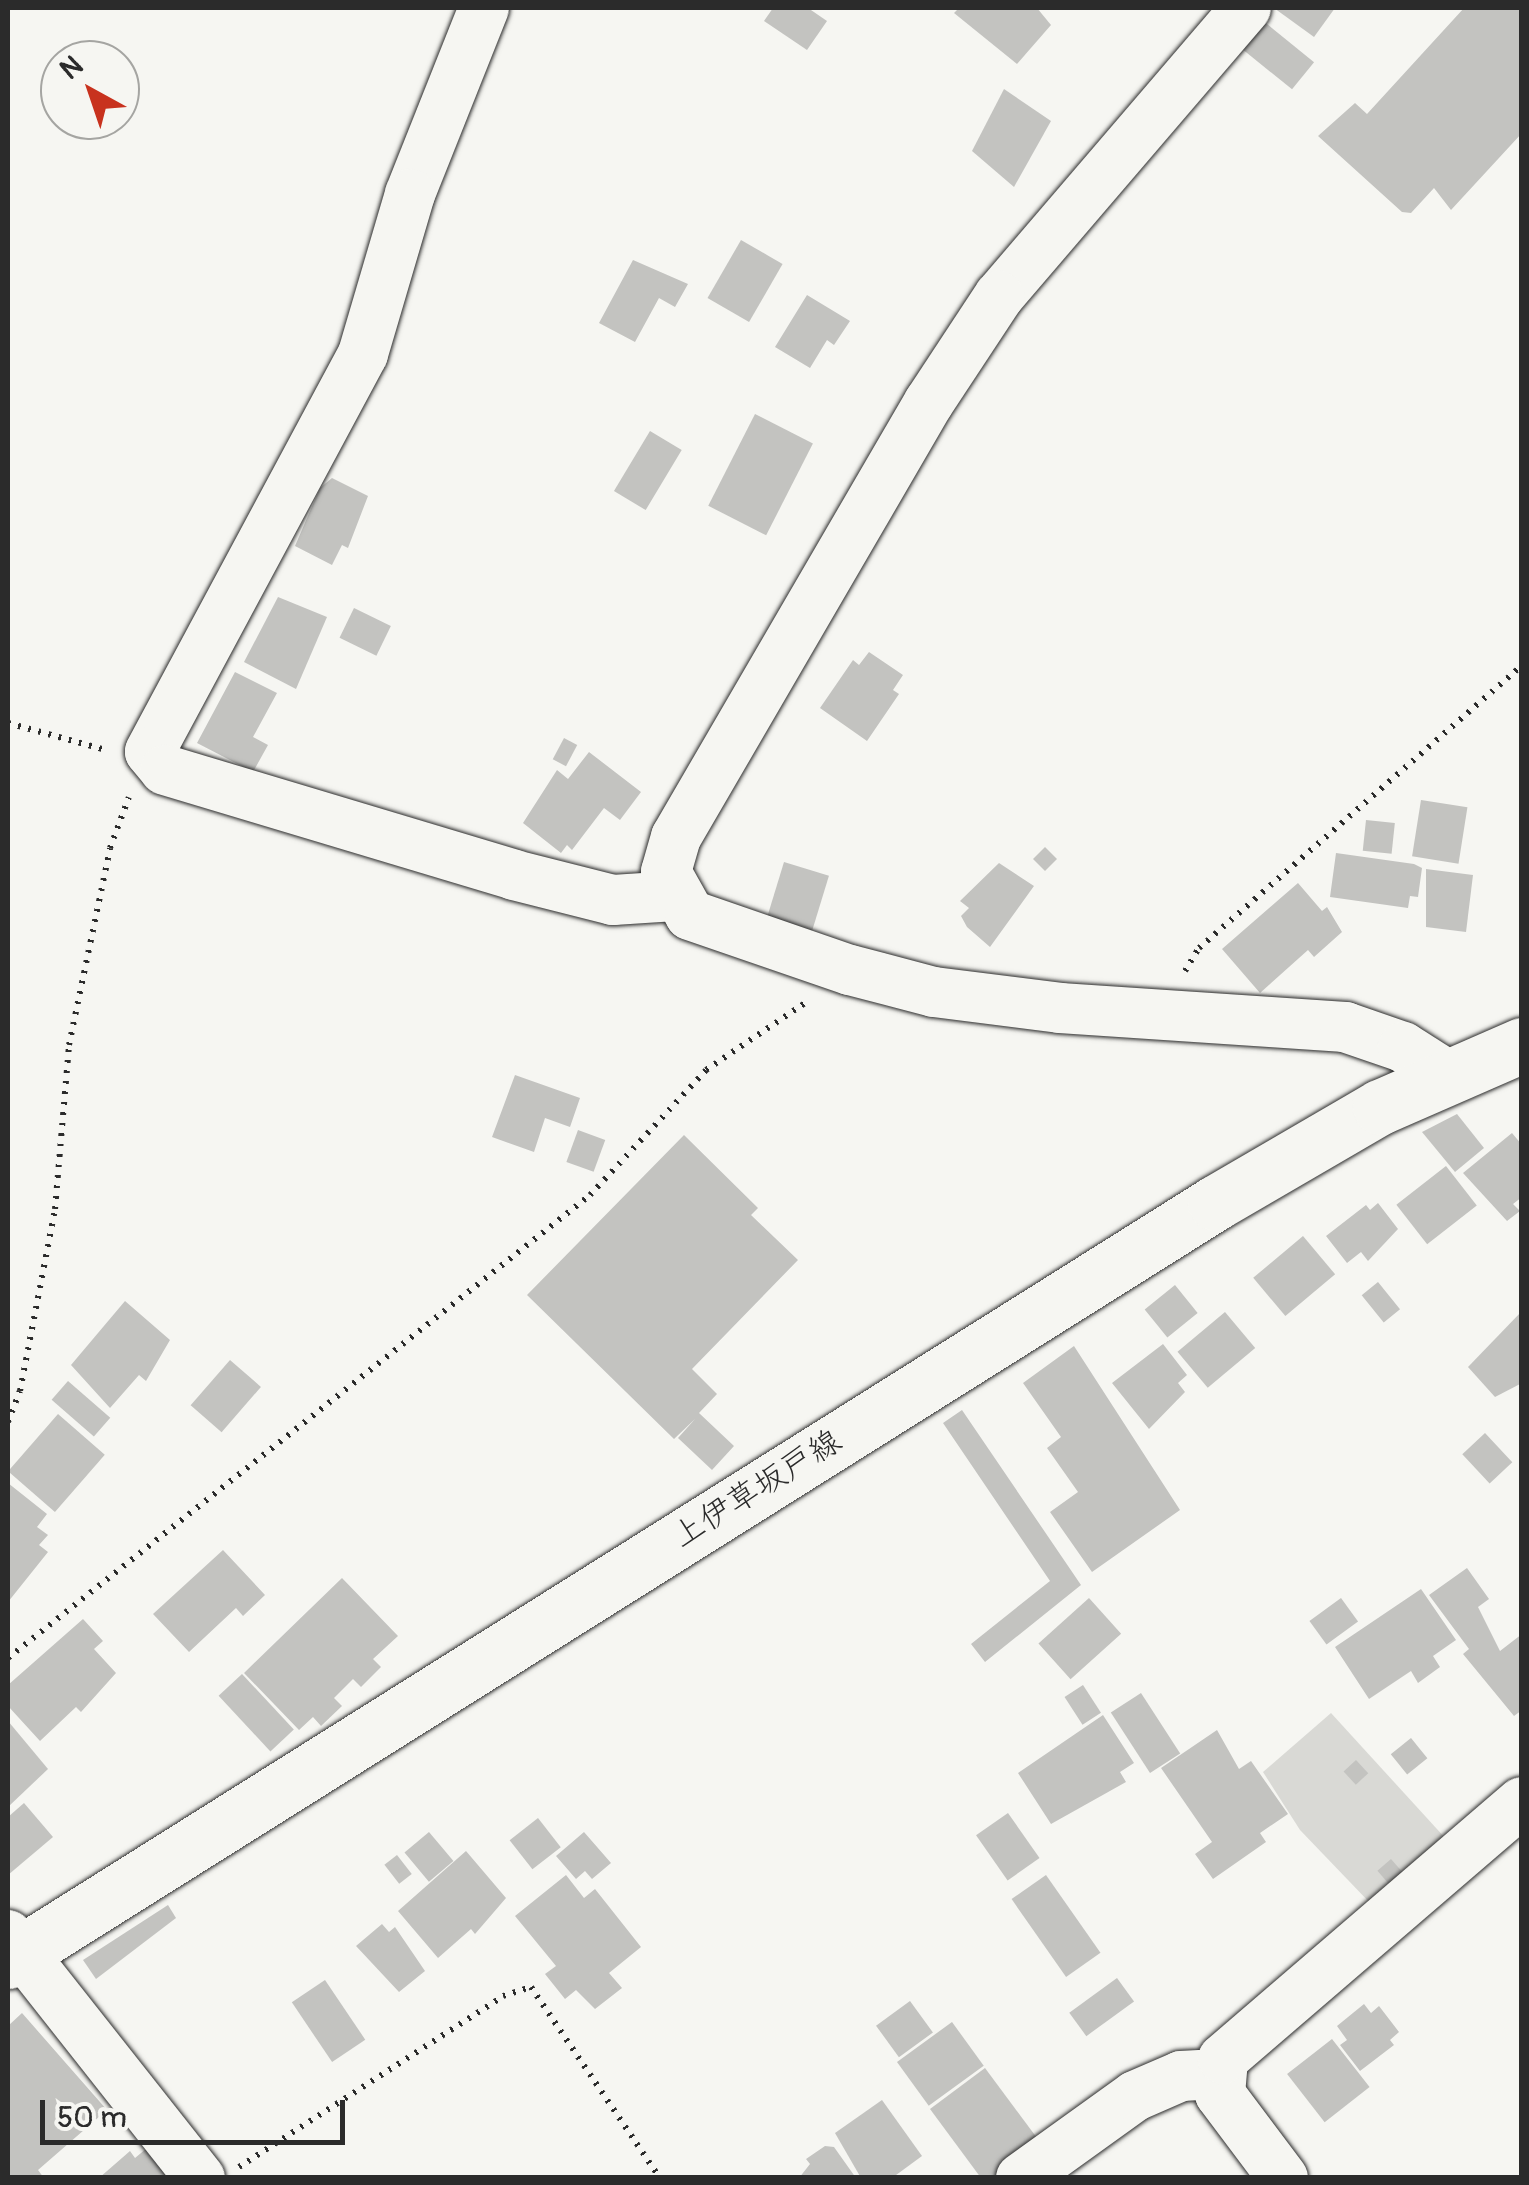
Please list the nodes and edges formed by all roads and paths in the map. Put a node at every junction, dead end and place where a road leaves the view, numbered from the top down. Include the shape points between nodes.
1 (484, 8) edge
2 (1246, 8) edge
3 (1522, 665) edge
4 (8, 723) edge
5 (148, 754) junction
6 (675, 896) junction
7 (850, 970) junction
8 (1170, 1014) junction
9 (1522, 1045) edge
10 (1446, 1074) junction
11 (8, 1422) edge
12 (8, 1658) edge
13 (1522, 1802) edge
14 (12, 1949) edge
15 (1218, 2074) junction
16 (200, 2178) edge
17 (222, 2178) edge
18 (660, 2178) edge
19 (1021, 2178) edge
20 (1282, 2178) edge

1 - 5 street via 410,194 363,354
2 - 6 street via 1083,191 999,296 928,402 676,837 666,872
3 - 8 path via 1199,948
4 - 5 path
5 - 6 street via 165,770 514,875 613,900
5 - 11 path via 110,848 69,1045 55,1209
6 - 7 street via 690,915 718,930
7 - 8 street via 952,994
7 - 12 path via 706,1070 590,1195
8 - 10 street via 1344,1027 1403,1047
9 - 10 main road, 上伊草坂戸線
10 - 14 main road, 上伊草坂戸線 via 1215,1204
13 - 15 street via 1223,2058
14 - 16 street
15 - 19 street via 1181,2076 1134,2096
15 - 20 street via 1220,2094
17 - 18 path via 488,2005 531,1988

